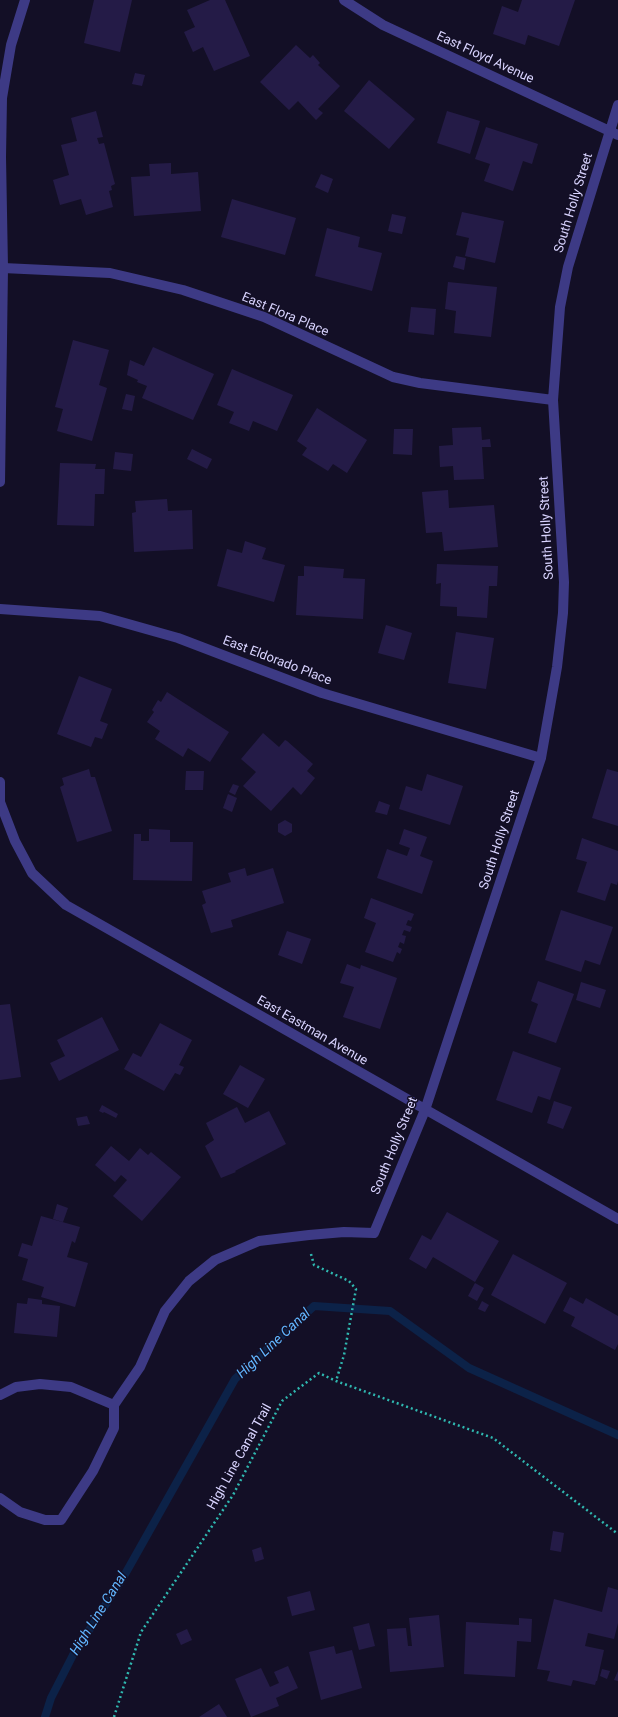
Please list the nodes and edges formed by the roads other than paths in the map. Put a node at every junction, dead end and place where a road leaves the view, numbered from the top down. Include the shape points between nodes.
1 (25, 0) edge
2 (344, 0) edge
3 (618, 105) edge
4 (614, 133) edge
5 (3, 268) junction
6 (553, 400) junction
7 (0, 482) edge
8 (0, 609) edge
9 (541, 758) junction
10 (0, 782) edge
11 (425, 1110) junction
12 (618, 1219) edge
13 (0, 1395) edge
14 (114, 1405) junction
15 (0, 1498) edge

1 - 5 street via 11,45 2,98
2 - 4 street, East Floyd Avenue via 383,25
3 - 4 street, South Holly Street
4 - 6 street, South Holly Street via 568,267 560,307
5 - 6 street, East Flora Place via 110,273 183,290 264,317 393,377 420,383
5 - 7 street
6 - 9 street, South Holly Street via 564,582 557,667
8 - 9 street, East Eldorado Place via 100,616 178,638 322,693
9 - 11 street, South Holly Street
10 - 11 street, East Eastman Avenue via 0,802 15,842 32,872 66,905
11 - 12 street, East Eastman Avenue
11 - 14 street, South Holly Street via 374,1233 344,1232 259,1241 215,1260 189,1281 165,1312 140,1367
13 - 14 street via 16,1387 40,1384 71,1387
14 - 15 street via 114,1428 93,1471 61,1520 45,1520 20,1512

